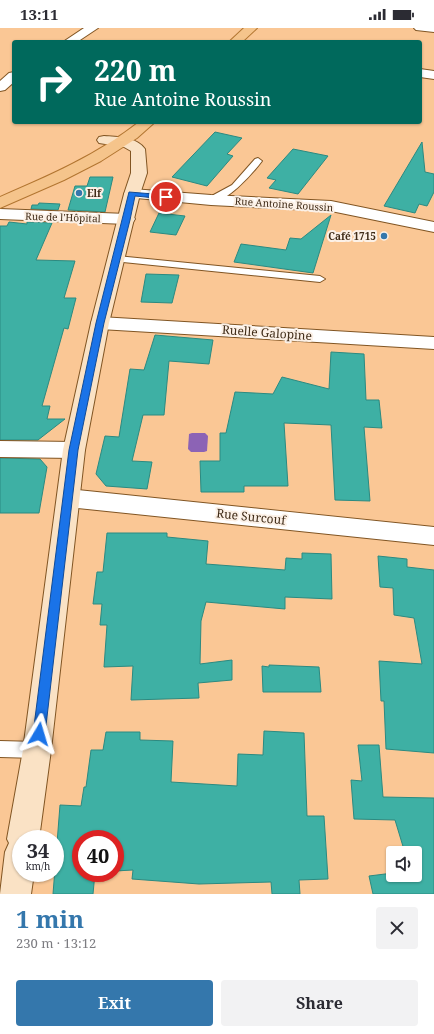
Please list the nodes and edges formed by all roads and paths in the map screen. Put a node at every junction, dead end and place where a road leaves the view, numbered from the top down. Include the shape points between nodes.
1 (92, 28) edge
2 (251, 28) edge
3 (420, 28) edge
4 (434, 29) edge
5 (72, 40) edge
6 (237, 40) edge
7 (422, 73) edge
8 (434, 75) edge
9 (12, 78) edge
10 (0, 87) edge
11 (131, 124) edge
12 (145, 124) edge
13 (104, 140) junction
14 (122, 142) junction
15 (258, 161) dead end
16 (235, 187) junction
17 (0, 192) edge
18 (132, 194) junction
19 (211, 200) junction
20 (246, 202) junction
21 (0, 203) edge
22 (0, 214) edge
23 (127, 220) junction
24 (430, 224) edge
25 (117, 258) junction
26 (320, 279) dead end
27 (100, 323) junction
28 (434, 343) edge
29 (0, 449) edge
30 (74, 450) junction
31 (68, 498) junction
32 (434, 536) edge
33 (0, 749) edge
34 (37, 750) junction
35 (24, 830) edge
36 (16, 882) edge
37 (14, 894) edge

1 - 5 street
2 - 6 main road
3 - 4 street
7 - 8 street
9 - 10 street
11 - 13 main road
12 - 14 main road
13 - 14 street
13 - 17 main road via 59,165
14 - 18 street via 128,143 139,152 139,173
14 - 21 main road via 72,170
15 - 16 lane
16 - 19 lane
16 - 20 lane
18 - 19 street, Rue Antoine Roussin
18 - 23 street
19 - 20 street, Rue Antoine Roussin
20 - 24 street, Rue Antoine Roussin via 331,206
22 - 23 street, Rue de l'Hôpital
23 - 25 street
25 - 26 lane
25 - 27 street
27 - 28 street, Ruelle Galopine
27 - 30 street
29 - 30 street
30 - 31 street
31 - 32 street, Rue Surcouf
31 - 34 street
33 - 34 lane
34 - 35 street
36 - 37 street

